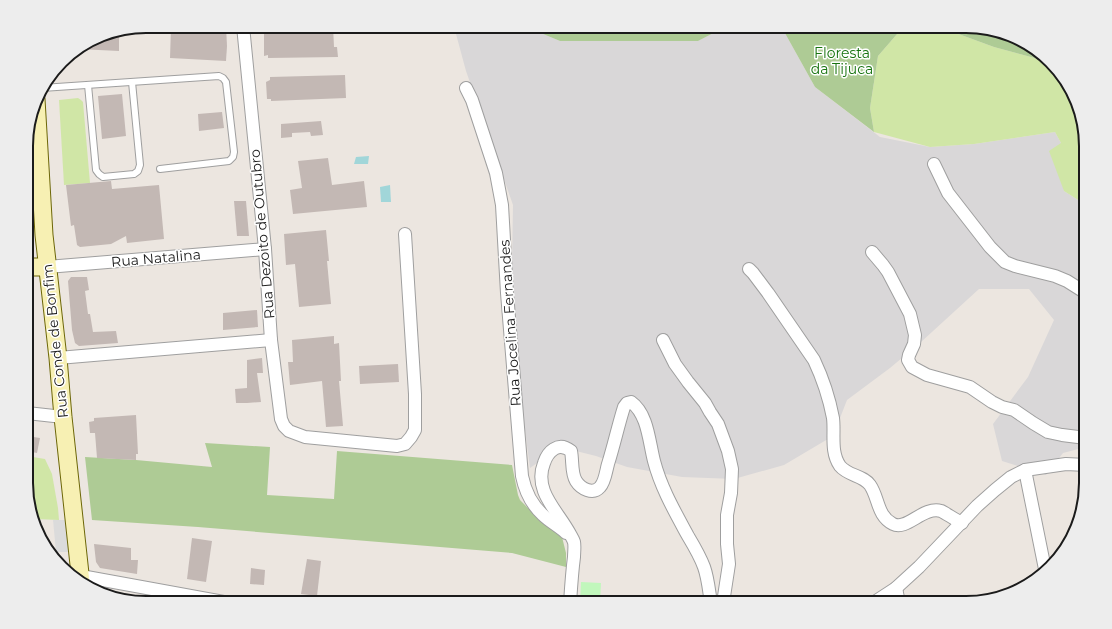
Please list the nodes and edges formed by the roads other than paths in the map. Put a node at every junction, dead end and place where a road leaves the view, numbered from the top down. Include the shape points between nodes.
1 (244, 33) edge
2 (132, 82) junction
3 (88, 85) junction
4 (50, 88) edge
5 (466, 88) dead end
6 (37, 116) edge
7 (934, 164) dead end
8 (160, 169) dead end
9 (406, 234) dead end
10 (265, 249) junction
11 (872, 252) dead end
12 (33, 267) edge
13 (47, 267) junction
14 (749, 269) dead end
15 (1079, 289) edge
16 (271, 340) junction
17 (663, 340) dead end
18 (58, 358) junction
19 (33, 413) edge
20 (63, 417) junction
21 (1079, 437) edge
22 (1079, 465) edge
23 (1025, 470) junction
24 (962, 523) junction
25 (575, 543) junction
26 (1044, 565) edge
27 (80, 575) edge
28 (90, 581) edge
29 (896, 588) junction
30 (184, 596) edge
31 (571, 596) edge
32 (710, 596) edge
33 (723, 596) edge
34 (884, 596) edge
35 (898, 596) edge

1 - 10 street, Rua Dezoito de Outubro
2 - 3 lane
2 - 3 lane via 140,165 134,174 111,176 103,176 96,170
2 - 8 lane via 219,76 226,82 233,157 229,161
3 - 4 lane
5 - 25 street, Rua Jocelina Fernandes via 496,173 501,199 506,293 524,486 530,500 542,515
6 - 13 main road, Rua Conde de Bonfim
7 - 15 street via 948,193 990,247 1005,262 1055,276
9 - 16 street, Rua Dezoito de Outubro via 415,430 405,444 397,446 306,437 290,431 281,419
10 - 13 street, Rua Natalina
10 - 16 street, Rua Dezoito de Outubro
11 - 21 street via 885,268 910,314 915,335 908,360 912,367 927,375 970,388 1002,407 1014,410 1048,432
12 - 13 main road
13 - 18 main road, Rua Conde de Bonfim
14 - 24 street via 819,370 828,392 833,420 833,440 840,466 867,482 873,490 882,514 893,524 898,526 928,511 941,511
16 - 18 street
17 - 33 street via 675,364 718,424 728,451 732,469 727,544 730,564
18 - 20 main road, Rua Conde de Bonfim
19 - 20 street
20 - 27 main road, Rua Conde de Bonfim
22 - 23 street
23 - 24 street via 995,490
23 - 26 street
24 - 29 street
25 - 31 street
25 - 32 street via 542,489 542,467 545,459 554,449 565,447 571,451 576,481 586,490 594,491 599,488 624,407 631,402 644,420 662,485 704,566
28 - 30 street
29 - 34 street
29 - 35 street

